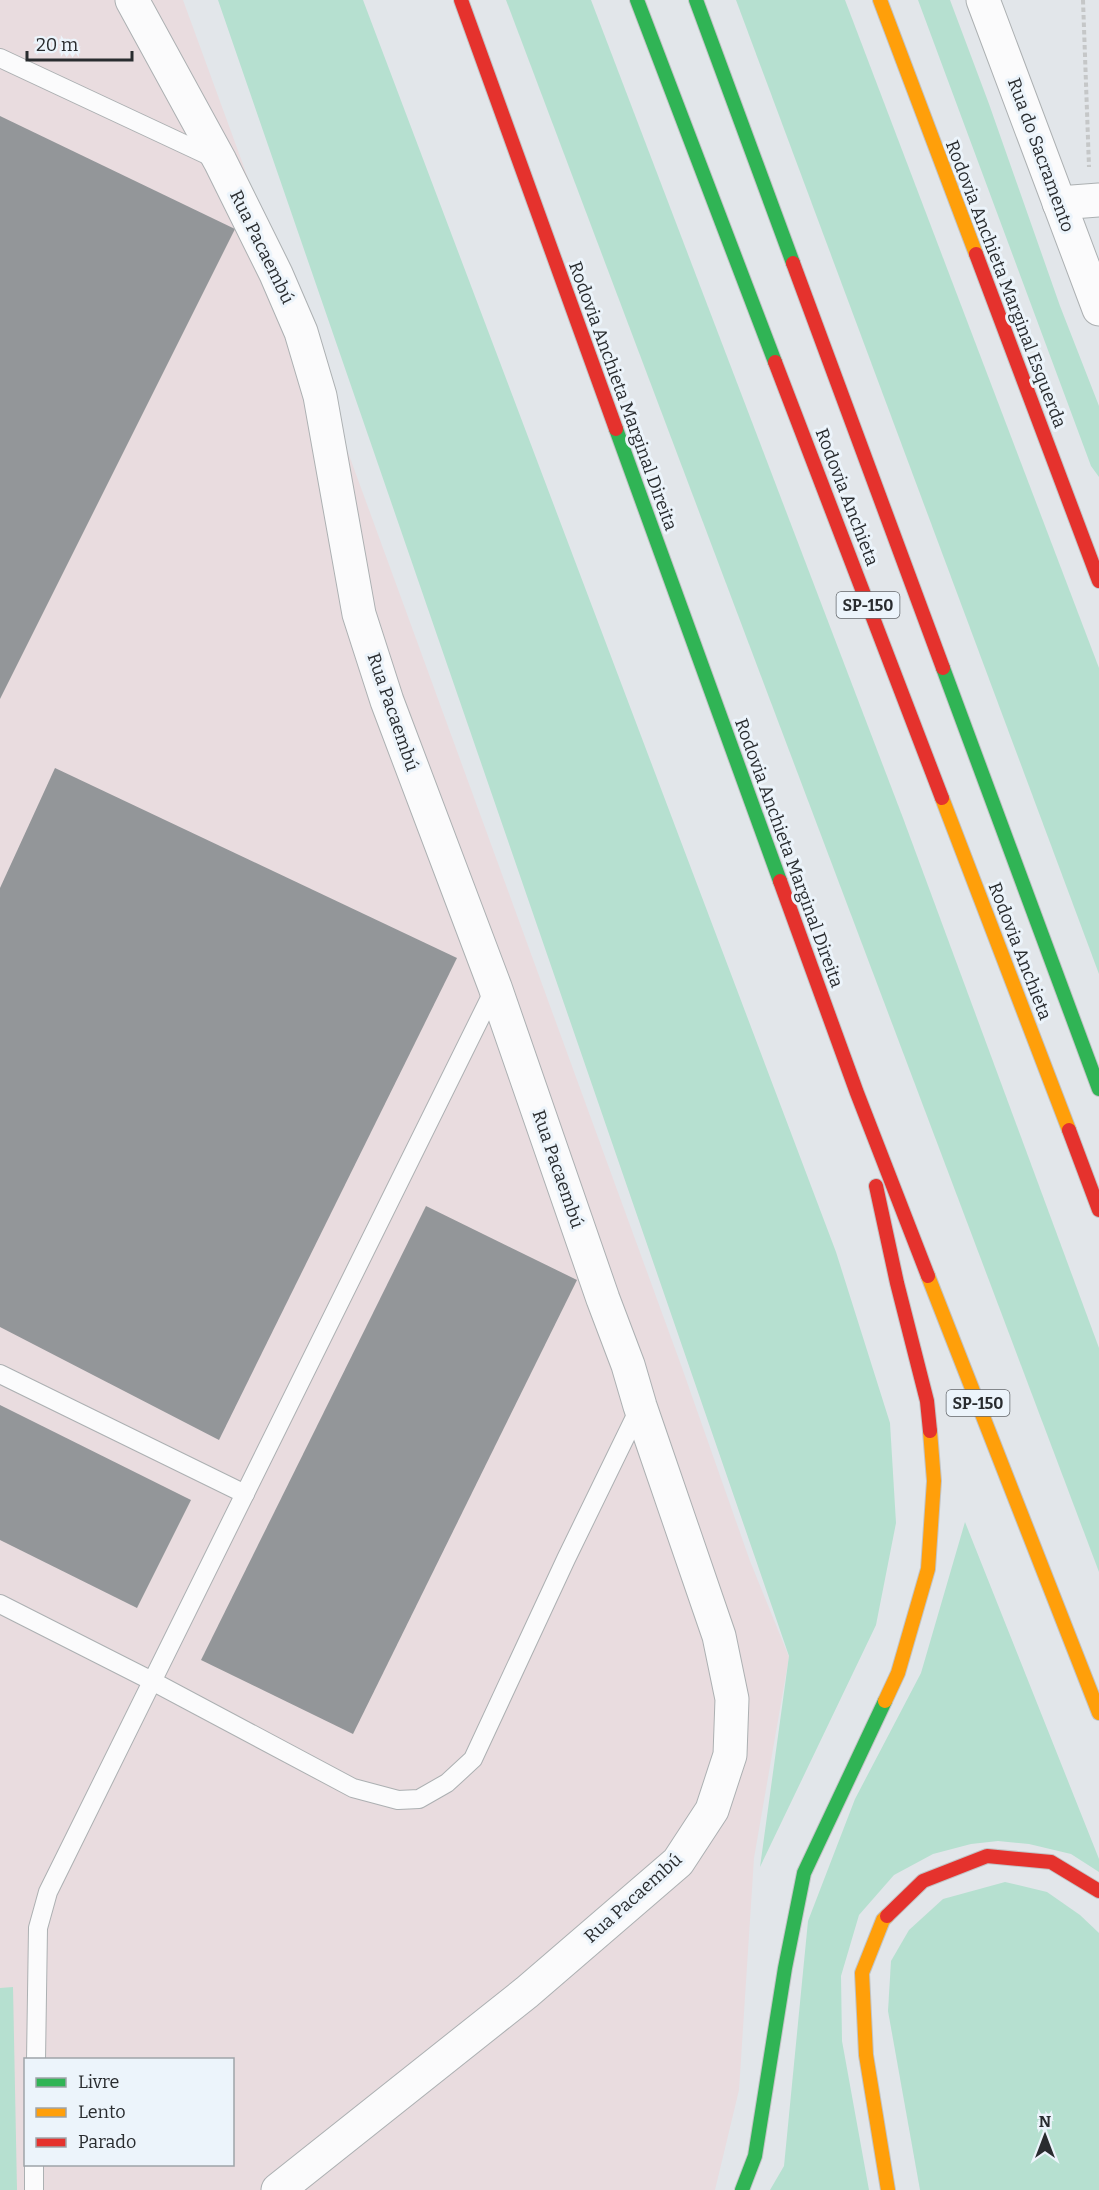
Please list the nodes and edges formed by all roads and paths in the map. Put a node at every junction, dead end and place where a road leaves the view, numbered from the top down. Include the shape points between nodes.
1 (132, 0) edge
2 (461, 0) edge
3 (637, 0) edge
4 (696, 0) edge
5 (880, 0) edge
6 (983, 0) edge
7 (1083, 0) edge
8 (0, 58) edge
9 (220, 160) junction
10 (1095, 201) edge
11 (1059, 203) junction
12 (1099, 309) edge
13 (1099, 581) edge
14 (495, 987) junction
15 (1099, 1089) edge
16 (857, 1093) junction
17 (1099, 1210) edge
18 (0, 1374) edge
19 (640, 1406) junction
20 (245, 1494) junction
21 (0, 1604) edge
22 (152, 1681) junction
23 (1099, 1713) edge
24 (1099, 1890) edge
25 (36, 2058) edge
26 (34, 2166) edge
27 (34, 2190) edge
28 (278, 2190) edge
29 (742, 2190) edge
30 (888, 2190) edge

1 - 9 street, Rua Pacaembú
2 - 16 highway, Rodovia Anchieta Marginal Direita / SP-150
3 - 17 highway, Rodovia Anchieta / SP-150
4 - 15 highway, Rodovia Anchieta / SP-150
5 - 13 highway, Rodovia Anchieta Marginal Esquerda
6 - 11 street, Rua do Sacramento
7 - 10 path
8 - 9 lane
9 - 14 street, Rua Pacaembú via 301,332 320,396 359,614 387,701
10 - 11 street
11 - 12 street, Rua do Sacramento
14 - 19 street, Rua Pacaembú
14 - 20 lane
16 - 23 highway, Rodovia Anchieta Marginal Direita / SP-150
16 - 29 highway via 897,1283 927,1401 934,1481 928,1569 898,1673 804,1873 755,2156
18 - 20 lane
19 - 22 lane via 473,1759 428,1794 419,1799 398,1800 353,1788
19 - 28 street, Rua Pacaembú via 719,1636 732,1699 730,1755 712,1810 678,1862 527,1992
20 - 22 lane
21 - 22 lane
22 - 25 lane via 48,1892 38,1928
24 - 30 highway via 1051,1862 987,1857 923,1881 884,1920 862,1973 866,2055
26 - 27 lane

